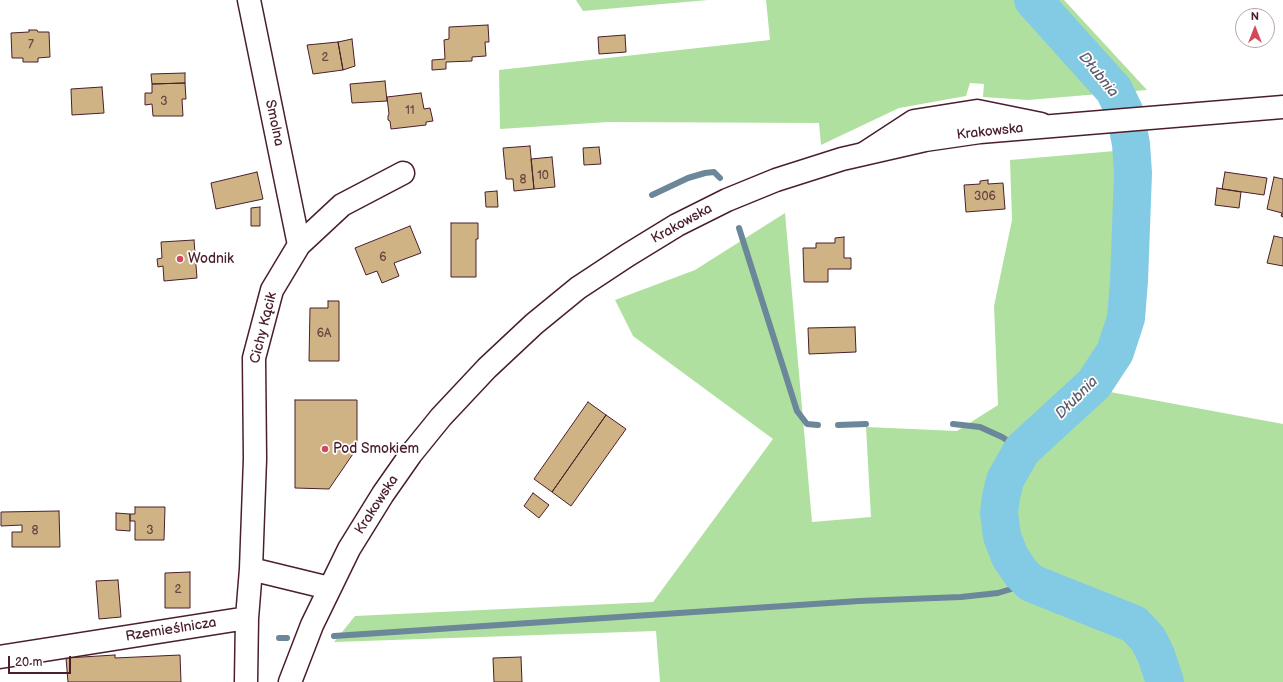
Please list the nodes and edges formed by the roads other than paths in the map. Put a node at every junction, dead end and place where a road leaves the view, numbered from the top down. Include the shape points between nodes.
1 (248, 0) edge
2 (1283, 107) edge
3 (402, 173) dead end
4 (299, 246) junction
5 (251, 569) junction
6 (329, 588) junction
7 (247, 618) junction
8 (0, 657) edge
9 (246, 682) edge
10 (290, 682) edge

1 - 4 main road, Smolna
2 - 6 main road, Krakowska via 980,132 925,140 842,159 776,180 727,200 677,225 578,288 534,324 487,368 441,417 411,454 356,537
3 - 4 main road, Cichy Kącik via 342,205
4 - 5 main road, Cichy Kącik via 272,290 254,358 255,459
5 - 6 main road
5 - 7 main road, Cichy Kącik
6 - 10 main road, Krakowska
7 - 8 main road, Rzemieślnicza
7 - 9 main road, Cichy Kącik

